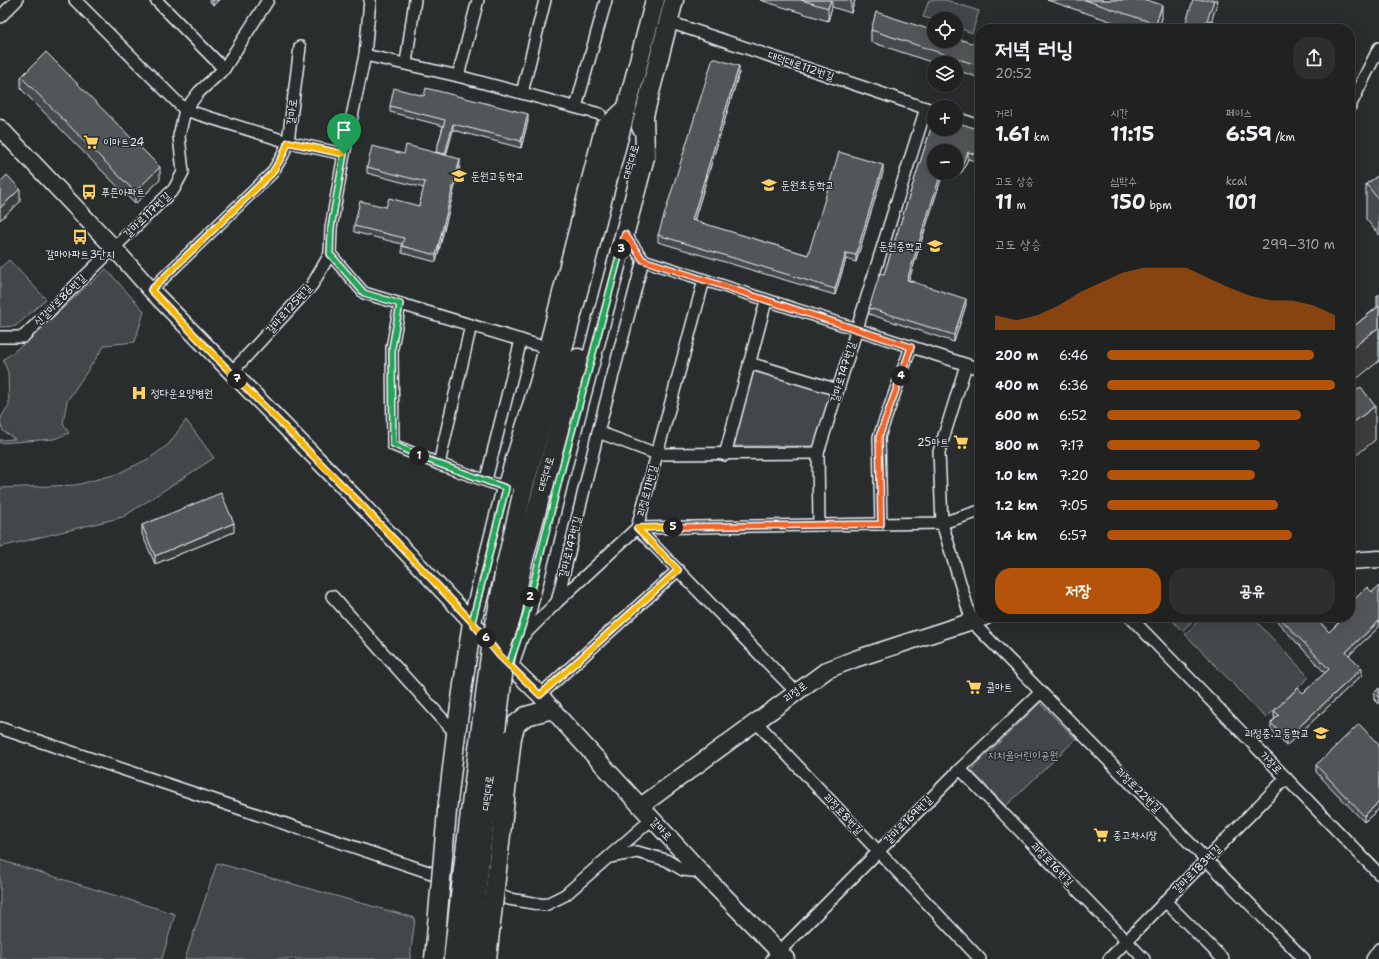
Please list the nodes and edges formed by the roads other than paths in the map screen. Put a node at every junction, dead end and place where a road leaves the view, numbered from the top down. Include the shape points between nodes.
1 (18, 0) edge
2 (75, 0) edge
3 (156, 0) edge
4 (268, 0) edge
5 (370, 0) edge
6 (415, 0) edge
7 (478, 0) edge
8 (545, 0) edge
9 (606, 0) edge
10 (674, 0) edge
11 (652, 1) edge
12 (0, 17) edge
13 (669, 22) junction
14 (300, 47) dead end
15 (1379, 48) edge
16 (365, 55) junction
17 (406, 63) junction
18 (224, 69) junction
19 (458, 76) junction
20 (522, 93) junction
21 (1355, 96) edge
22 (576, 107) junction
23 (627, 108) junction
24 (927, 108) edge
25 (185, 110) junction
26 (600, 114) dead end
27 (644, 115) junction
28 (927, 118) edge
29 (963, 120) edge
30 (975, 124) edge
31 (0, 128) edge
32 (288, 142) junction
33 (344, 154) junction
34 (583, 208) junction
35 (625, 234) junction
36 (113, 247) junction
37 (330, 254) junction
38 (587, 256) junction
39 (643, 260) junction
40 (704, 280) junction
41 (151, 290) junction
42 (766, 301) junction
43 (400, 304) junction
44 (471, 325) junction
45 (857, 329) junction
46 (0, 337) edge
47 (521, 340) junction
48 (911, 347) junction
49 (547, 348) junction
50 (749, 363) junction
51 (966, 365) junction
52 (975, 368) edge
53 (231, 373) junction
54 (838, 390) junction
55 (598, 432) junction
56 (818, 453) junction
57 (657, 454) junction
58 (725, 455) junction
59 (439, 464) junction
60 (486, 480) junction
61 (506, 488) junction
62 (975, 513) edge
63 (942, 523) junction
64 (881, 524) junction
65 (819, 525) junction
66 (637, 528) junction
67 (1379, 559) edge
68 (1355, 561) edge
69 (678, 570) junction
70 (332, 596) dead end
71 (557, 602) junction
72 (975, 609) edge
73 (975, 620) edge
74 (472, 622) junction
75 (982, 622) edge
76 (1135, 622) edge
77 (525, 634) dead end
78 (509, 665) junction
79 (796, 692) junction
80 (1040, 692) junction
81 (540, 695) junction
82 (552, 709) junction
83 (756, 722) junction
84 (0, 728) edge
85 (456, 734) junction
86 (960, 769) junction
87 (1286, 778) junction
88 (642, 806) junction
89 (652, 819) junction
90 (878, 851) junction
91 (609, 857) junction
92 (1206, 860) junction
93 (701, 872) junction
94 (1379, 874) edge
95 (1165, 901) junction
96 (1126, 940) junction
97 (1379, 950) edge
98 (779, 957) edge
99 (434, 959) edge
100 (453, 959) edge
101 (470, 959) edge
102 (487, 959) edge
103 (980, 959) edge
104 (1109, 959) edge
105 (1144, 959) edge
106 (1223, 959) edge
107 (1304, 959) edge
108 (1372, 959) edge

1 - 12 street
2 - 25 street
3 - 18 street
4 - 18 street
5 - 16 street, 갈마로125번길
6 - 17 street
7 - 19 street
8 - 20 street
9 - 22 street
10 - 13 main road, 대덕대로
11 - 23 main road, 대덕대로
13 - 24 street, 대덕대로112번길
13 - 27 main road, 대덕대로
14 - 32 street, 갈마로
15 - 21 street
16 - 17 street
16 - 33 street, 갈마로125번길
17 - 19 street
18 - 25 street via 199,92
19 - 20 street
20 - 22 street
22 - 26 street
23 - 34 main road via 604,129
23 - 38 main road, 대덕대로
25 - 32 street
25 - 36 street, 갈마로117번길 via 179,136 183,172 174,189
27 - 35 main road via 645,157
27 - 101 main road, 대덕대로, bridge via 522,566 506,643
28 - 45 street, 갈마로147번길
29 - 30 street
31 - 36 main road, 갈마로
32 - 33 street
32 - 41 street, 갈마로 via 272,173
33 - 37 street, 갈마로125번길 via 331,228
34 - 38 main road
34 - 49 main road
35 - 39 street
35 - 78 main road via 525,618
36 - 41 main road, 갈마로
36 - 46 street, 신갈마로86번길 via 23,337
37 - 43 street via 364,293
37 - 53 street, 갈마로125번길 via 312,285
38 - 100 main road, 대덕대로, bridge via 506,564 492,640
39 - 40 street
39 - 55 street, 갈마로147번길
40 - 42 street
40 - 57 street, 괴정로11번길
41 - 53 main road, 갈마로
42 - 45 street
42 - 50 street
43 - 44 street
43 - 59 street via 392,348 393,444
44 - 47 street
44 - 59 street
45 - 48 street
45 - 54 street, 갈마로147번길
47 - 49 street
47 - 60 street
48 - 51 street
48 - 64 street via 879,437
49 - 61 main road via 539,383
50 - 54 street
50 - 58 street
51 - 52 street
51 - 63 street via 940,452
53 - 74 main road, 갈마로 via 356,499
54 - 56 street, 갈마로147번길
55 - 57 street
55 - 71 street, 갈마로147번길
56 - 58 street
56 - 65 street, 갈마로147번길
57 - 58 street
57 - 66 street, 괴정로11번길
59 - 60 street
60 - 61 street
61 - 74 main road
62 - 63 street
63 - 64 street
63 - 72 street
64 - 65 street
65 - 66 street
66 - 69 street, 괴정로11번길
66 - 71 street, 갈마로147번길
67 - 68 main road
69 - 79 street, 괴정로11번길
69 - 81 street
70 - 85 street
71 - 77 street, 갈마로147번길
73 - 79 main road, 괴정로 via 854,659 827,670
74 - 78 main road, 갈마로
74 - 85 main road
75 - 80 street, 괴정로22번길
76 - 87 street, 가장로
78 - 81 main road, 갈마로
79 - 83 main road, 괴정로
80 - 86 street, 갈마로169번길
80 - 92 street, 괴정로22번길
81 - 82 main road, 갈마로
82 - 88 main road, 갈마로
82 - 102 main road, bridge via 526,716 516,724 512,737
83 - 88 main road, 괴정로
83 - 90 street, 괴정로8번길
84 - 91 street via 509,899 545,905 565,895
85 - 99 main road, bridge
86 - 90 street, 갈마로169번길
86 - 96 street, 괴정로16번길
87 - 92 street, 갈마로183번길
87 - 94 street, 가장로
88 - 89 main road, 갈마로
89 - 91 street
89 - 93 main road, 갈마로
90 - 98 street, 갈마로169번길
90 - 103 street, 괴정로8번길
91 - 93 street via 637,852 666,860 683,870
92 - 95 street, 갈마로183번길
92 - 107 street, 괴정로22번길
93 - 98 main road, 갈마로
95 - 96 street, 갈마로183번길
95 - 106 street
96 - 104 street, 갈마로183번길
96 - 105 street, 괴정로16번길
97 - 108 street

